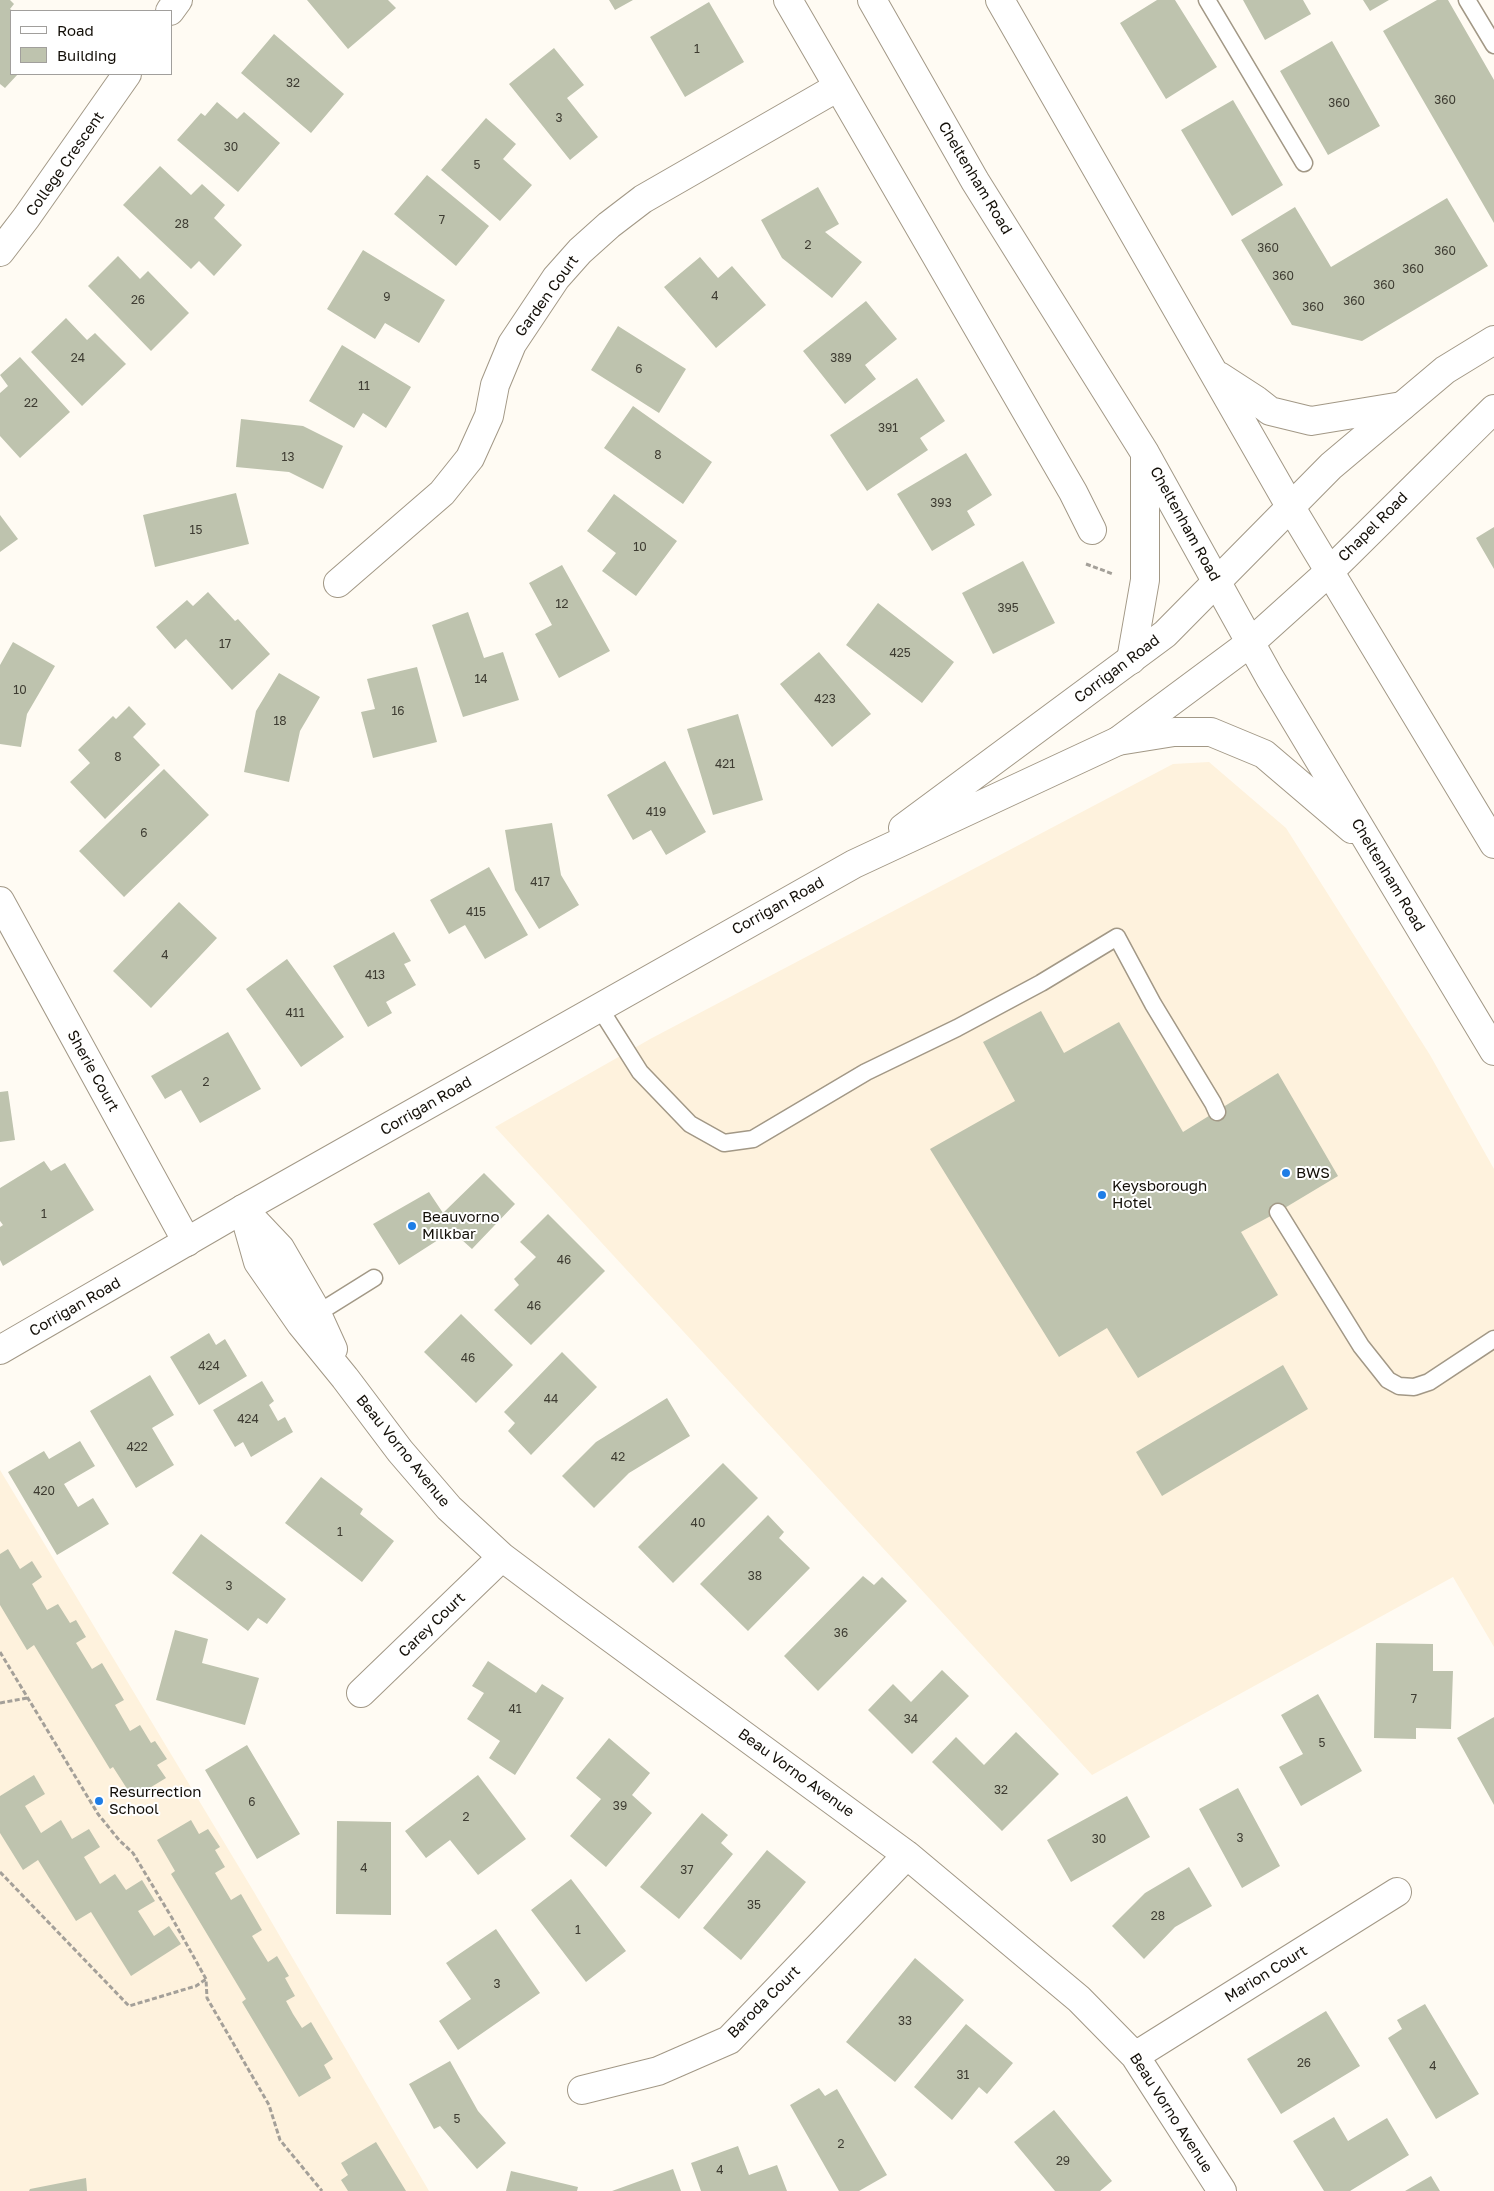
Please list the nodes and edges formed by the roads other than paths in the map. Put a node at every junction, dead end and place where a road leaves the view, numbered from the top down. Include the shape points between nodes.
1 (788, 0) edge
2 (872, 0) edge
3 (1000, 0) edge
4 (1207, 0) edge
5 (1467, 0) edge
6 (1494, 45) edge
7 (126, 75) edge
8 (838, 87) junction
9 (1304, 163) dead end
10 (0, 252) edge
11 (1494, 340) edge
12 (1215, 374) junction
13 (1402, 406) junction
14 (1494, 409) edge
15 (1144, 452) junction
16 (1290, 506) junction
17 (1092, 530) dead end
18 (1330, 571) junction
19 (1217, 580) junction
20 (338, 582) dead end
21 (1250, 643) junction
22 (1131, 660) junction
23 (1118, 741) junction
24 (1369, 842) junction
25 (1494, 844) edge
26 (854, 864) junction
27 (0, 901) edge
28 (599, 1007) junction
29 (1494, 1051) edge
30 (1217, 1112) dead end
31 (244, 1209) junction
32 (1278, 1212) dead end
33 (187, 1242) junction
34 (374, 1278) dead end
35 (309, 1319) junction
36 (1494, 1339) edge
37 (0, 1350) edge
38 (502, 1557) junction
39 (361, 1693) dead end
40 (908, 1855) junction
41 (1397, 1892) dead end
42 (1135, 2056) junction
43 (582, 2090) dead end
44 (1222, 2191) edge

1 - 8 main road
2 - 15 main road, Cheltenham Road via 975,181
3 - 12 main road
4 - 9 lane
5 - 6 lane
7 - 10 main road, College Crescent
8 - 17 main road
8 - 20 main road, Garden Court via 643,199 580,252 556,278 512,344 495,385 489,416 470,458 442,493
11 - 13 main road via 1445,370
12 - 13 main road via 1270,411 1311,422
12 - 16 main road
13 - 16 main road via 1331,466
14 - 18 main road, Chapel Road
15 - 19 main road, Cheltenham Road
15 - 22 main road via 1145,580
16 - 18 main road
16 - 19 main road, Corrigan Road
18 - 21 main road, Chapel Road
18 - 25 main road
19 - 21 main road, Cheltenham Road
19 - 22 main road, Corrigan Road via 1164,634
21 - 23 main road, Corrigan Road
21 - 24 main road, Cheltenham Road
22 - 26 main road, Corrigan Road
23 - 24 main road via 1174,732 1211,732 1264,754
23 - 26 main road, Corrigan Road
24 - 29 main road, Cheltenham Road
26 - 28 main road, Corrigan Road
27 - 33 main road, Sherie Court
28 - 30 lane via 640,1072 690,1124 724,1143 753,1139 866,1072 957,1028 1116,937
28 - 31 main road, Corrigan Road
31 - 33 main road, Corrigan Road
31 - 35 main road, Beau Vorno Avenue via 258,1262
32 - 36 lane via 1361,1346 1388,1380 1399,1386 1414,1387 1429,1382
33 - 37 main road, Corrigan Road
34 - 35 lane
35 - 38 main road, Beau Vorno Avenue via 346,1378 400,1451 449,1508
38 - 39 main road, Carey Court
38 - 40 main road, Beau Vorno Avenue
40 - 42 main road, Beau Vorno Avenue via 1079,1999
40 - 43 main road, Baroda Court via 729,2040 658,2071
41 - 42 main road, Marion Court
42 - 44 main road, Beau Vorno Avenue

